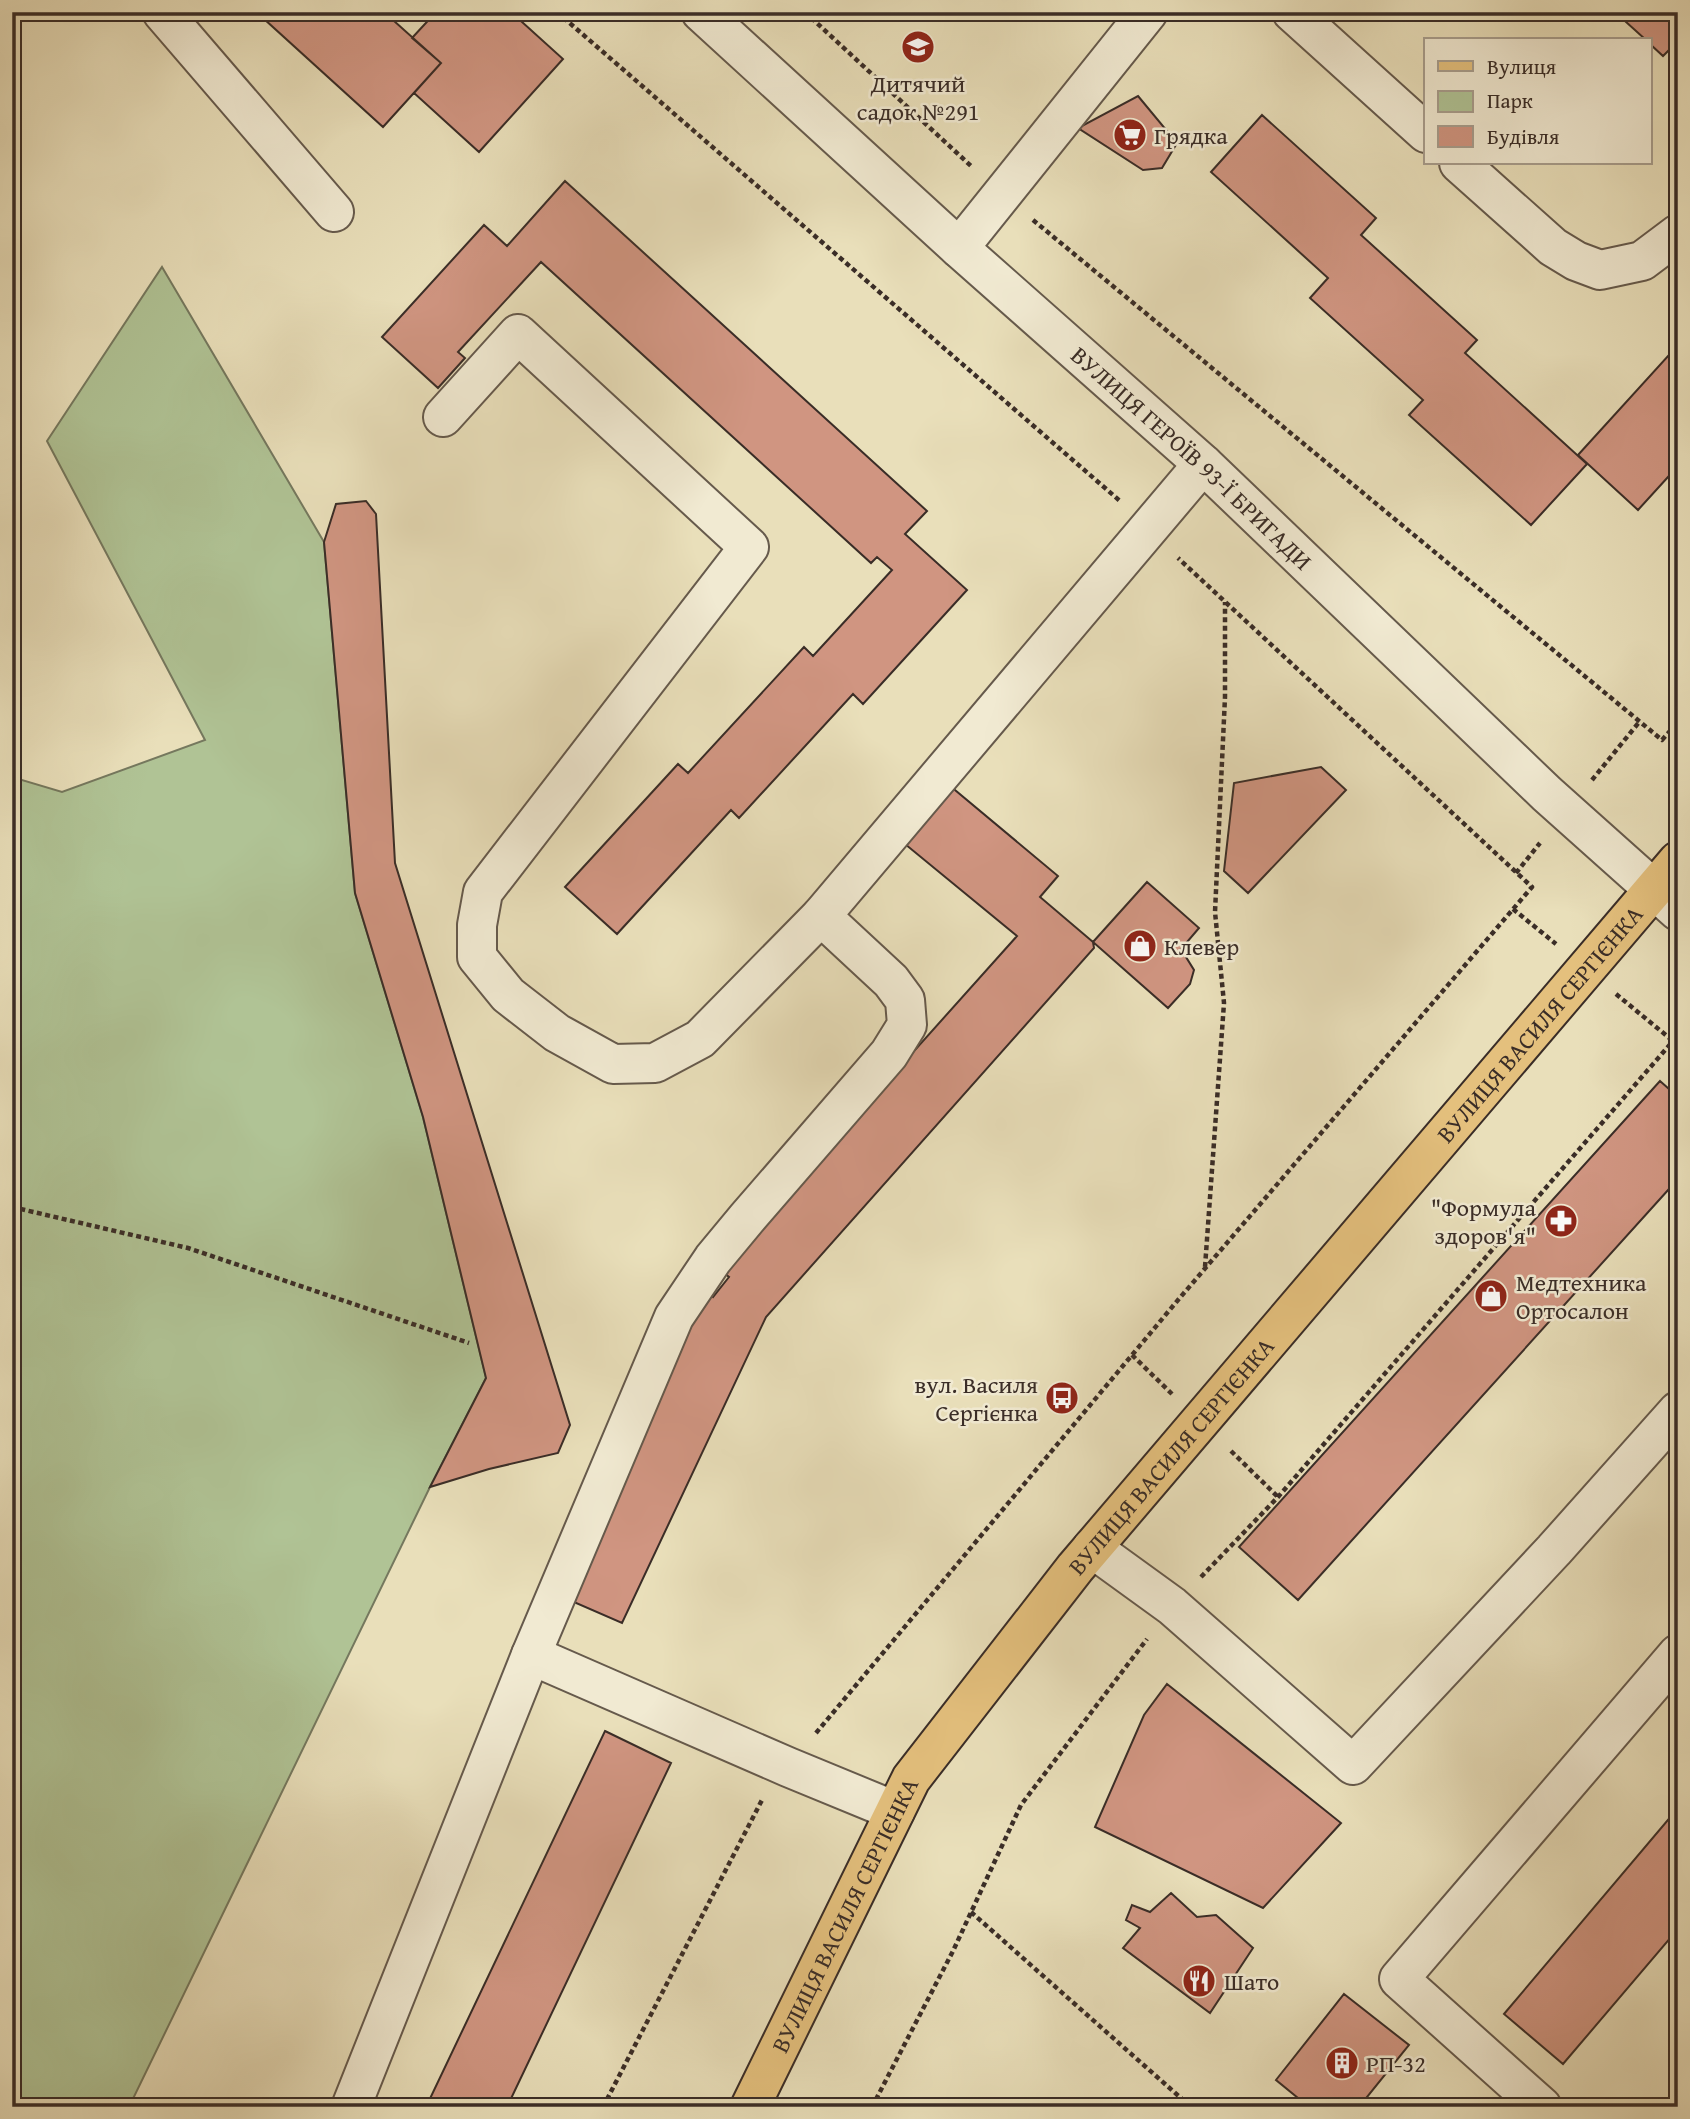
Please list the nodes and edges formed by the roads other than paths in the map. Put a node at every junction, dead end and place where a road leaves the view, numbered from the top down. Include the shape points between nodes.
1 (162, 12) edge
2 (701, 12) edge
3 (1148, 12) edge
4 (1292, 12) edge
5 (1424, 131) edge
6 (1460, 164) edge
7 (334, 212) dead end
8 (1678, 234) edge
9 (960, 248) junction
10 (443, 417) dead end
11 (1203, 464) junction
12 (1669, 887) edge
13 (821, 916) junction
14 (1678, 1411) edge
15 (1092, 1548) junction
16 (1678, 1654) edge
17 (531, 1655) junction
18 (895, 1811) junction
19 (351, 2107) edge
20 (750, 2107) edge
21 (1542, 2107) edge

1 - 7 street
2 - 9 street, ВУЛИЦЯ ГЕРОЇВ 93-Ї БРИГАДИ
3 - 9 street
4 - 5 street
6 - 8 street via 1553,247 1600,270 1642,261
9 - 11 street, ВУЛИЦЯ ГЕРОЇВ 93-Ї БРИГАДИ
10 - 13 street via 518,334 749,547 483,891 477,957 508,995 557,1033 613,1064 655,1063 700,1039
11 - 12 street, ВУЛИЦЯ ГЕРОЇВ 93-Ї БРИГАДИ via 1547,794
11 - 13 street
12 - 15 main road, ВУЛИЦЯ ВАСИЛЯ СЕРГІЄНКА
13 - 17 street via 891,981 905,1000 907,1025 888,1054 713,1259 674,1317
14 - 15 street via 1353,1765 1172,1606
15 - 18 main road, ВУЛИЦЯ ВАСИЛЯ СЕРГІЄНКА via 911,1779
16 - 21 street via 1399,1979
17 - 18 street
17 - 19 street
18 - 20 main road, ВУЛИЦЯ ВАСИЛЯ СЕРГІЄНКА

